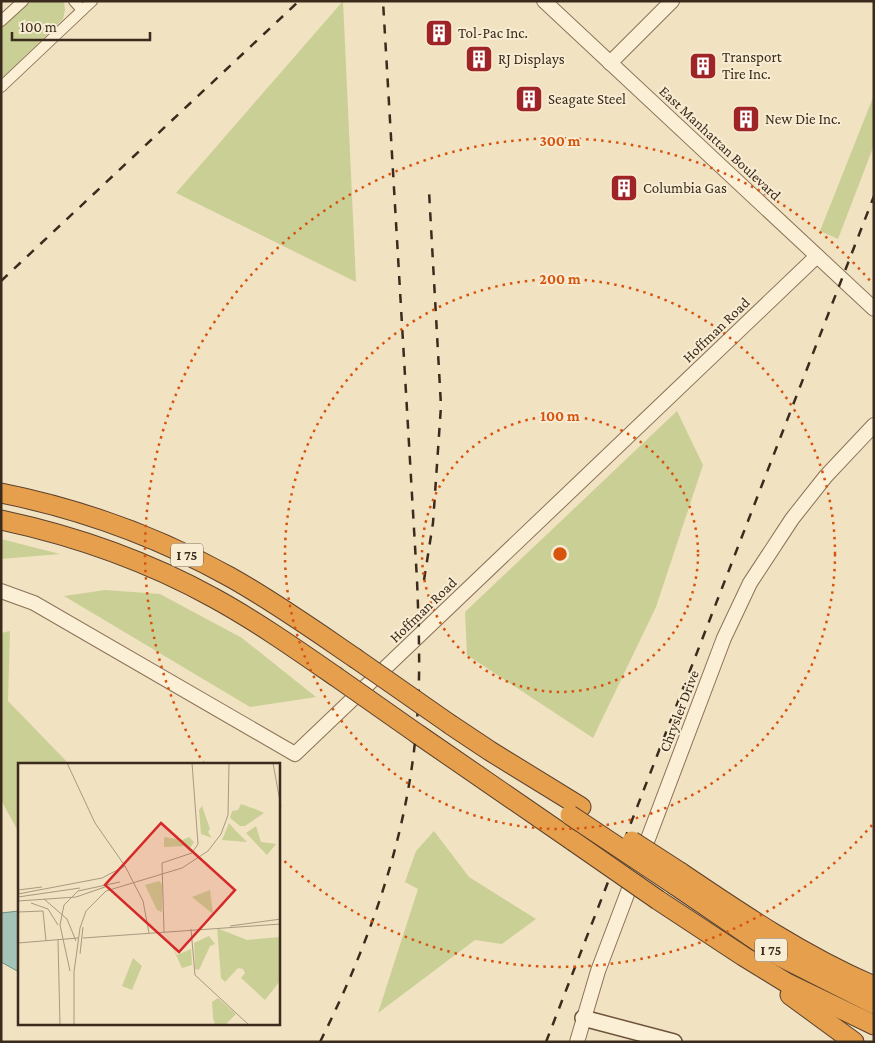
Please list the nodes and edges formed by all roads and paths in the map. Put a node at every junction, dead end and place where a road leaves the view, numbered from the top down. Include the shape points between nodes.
1 (22, 1) edge
2 (74, 1) edge
3 (92, 1) edge
4 (544, 1) edge
5 (672, 1) edge
6 (82, 10) junction
7 (1, 21) edge
8 (610, 63) junction
9 (1, 87) edge
10 (817, 256) junction
11 (874, 309) edge
12 (874, 424) edge
13 (1, 493) edge
14 (1, 520) edge
15 (1, 591) edge
16 (677, 878) junction
17 (743, 956) junction
18 (874, 986) edge
19 (874, 1004) edge
20 (583, 1018) junction
21 (874, 1026) edge
22 (577, 1042) edge
23 (674, 1042) edge
24 (854, 1042) edge

1 - 7 street
2 - 6 street
3 - 6 street
4 - 8 street, East Manhattan Boulevard
5 - 8 street
6 - 9 street
8 - 10 street, East Manhattan Boulevard
10 - 11 street, East Manhattan Boulevard
10 - 15 street, Hoffman Road via 295,754 34,603
12 - 20 street, Chrysler Drive via 826,476 750,583 724,638
13 - 16 highway, I 75, bridge via 50,504 143,535 188,555 260,595
14 - 17 highway, I 75, bridge via 45,530 140,562 245,616
16 - 18 highway via 781,938
16 - 19 highway, I 75 via 779,956
17 - 21 highway, I 75 via 787,983
17 - 24 highway
20 - 22 street, Chrysler Drive
20 - 23 main road

